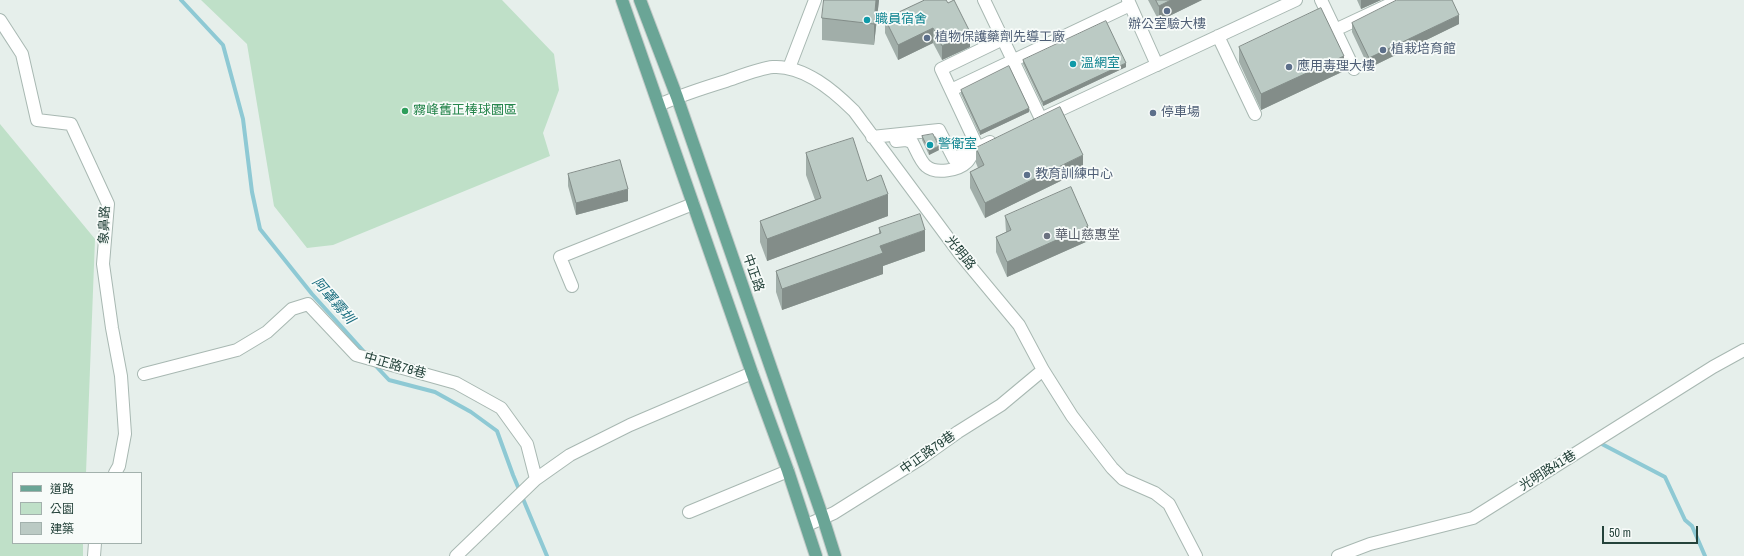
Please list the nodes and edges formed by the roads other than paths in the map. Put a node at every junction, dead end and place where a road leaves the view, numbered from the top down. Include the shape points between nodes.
1 (622, 0) edge
2 (640, 0) edge
3 (815, 0) edge
4 (984, 0) edge
5 (1296, 0) edge
6 (1321, 0) edge
7 (1399, 0) edge
8 (1129, 2) edge
9 (0, 20) edge
10 (1335, 30) junction
11 (1218, 36) junction
12 (1003, 39) junction
13 (1013, 60) junction
14 (1157, 64) junction
15 (789, 68) junction
16 (1354, 69) dead end
17 (951, 90) junction
18 (677, 97) junction
19 (659, 105) junction
20 (1255, 114) dead end
21 (1041, 118) junction
22 (1027, 125) edge
23 (999, 138) edge
24 (875, 140) junction
25 (976, 149) junction
26 (693, 204) junction
27 (572, 286) dead end
28 (1744, 350) edge
29 (1043, 370) junction
30 (752, 373) junction
31 (144, 374) dead end
32 (788, 471) junction
33 (116, 472) edge
34 (536, 479) junction
35 (689, 512) dead end
36 (823, 518) junction
37 (807, 525) junction
38 (95, 544) edge
39 (94, 556) edge
40 (456, 556) edge
41 (816, 556) edge
42 (835, 556) edge
43 (1196, 556) edge
44 (1338, 556) edge

1 - 19 main road
2 - 18 main road, 中正路
3 - 15 street
4 - 12 street
5 - 11 street
6 - 10 street
7 - 10 street
8 - 13 street
8 - 14 street
9 - 33 street, 象鼻路 via 22,54 37,120 71,124 108,204 103,264 121,376 125,434
10 - 16 street
11 - 14 street
11 - 20 street
12 - 13 street
12 - 17 street via 941,68
13 - 17 street
13 - 21 street
14 - 21 street
15 - 18 street, 光明路 via 772,67
15 - 24 street, 光明路 via 808,76 840,97 854,111
17 - 25 street
18 - 19 street, 光明路
18 - 36 main road, 中正路
19 - 26 main road
21 - 22 street
23 - 25 street
24 - 25 street via 939,130 954,159
24 - 25 street via 912,142 926,166 937,170 961,166 968,162
24 - 29 street, 光明路 via 960,254 1019,325
26 - 27 street via 560,257
26 - 30 main road
28 - 44 street, 光明路41巷 via 1706,371 1473,518 1370,544
29 - 36 street, 中正路79巷 via 1001,405 845,507
29 - 43 street, 光明路 via 1072,416 1112,468 1123,479 1156,493 1169,504
30 - 32 main road
30 - 34 street via 630,425 570,455
31 - 34 street, 中正路78巷 via 237,350 267,332 292,309 308,304 356,354 456,383 502,408 527,444
32 - 35 street
32 - 37 main road
34 - 40 street
36 - 37 street, 中正路79巷
36 - 42 main road, 中正路
37 - 41 main road
38 - 39 street

